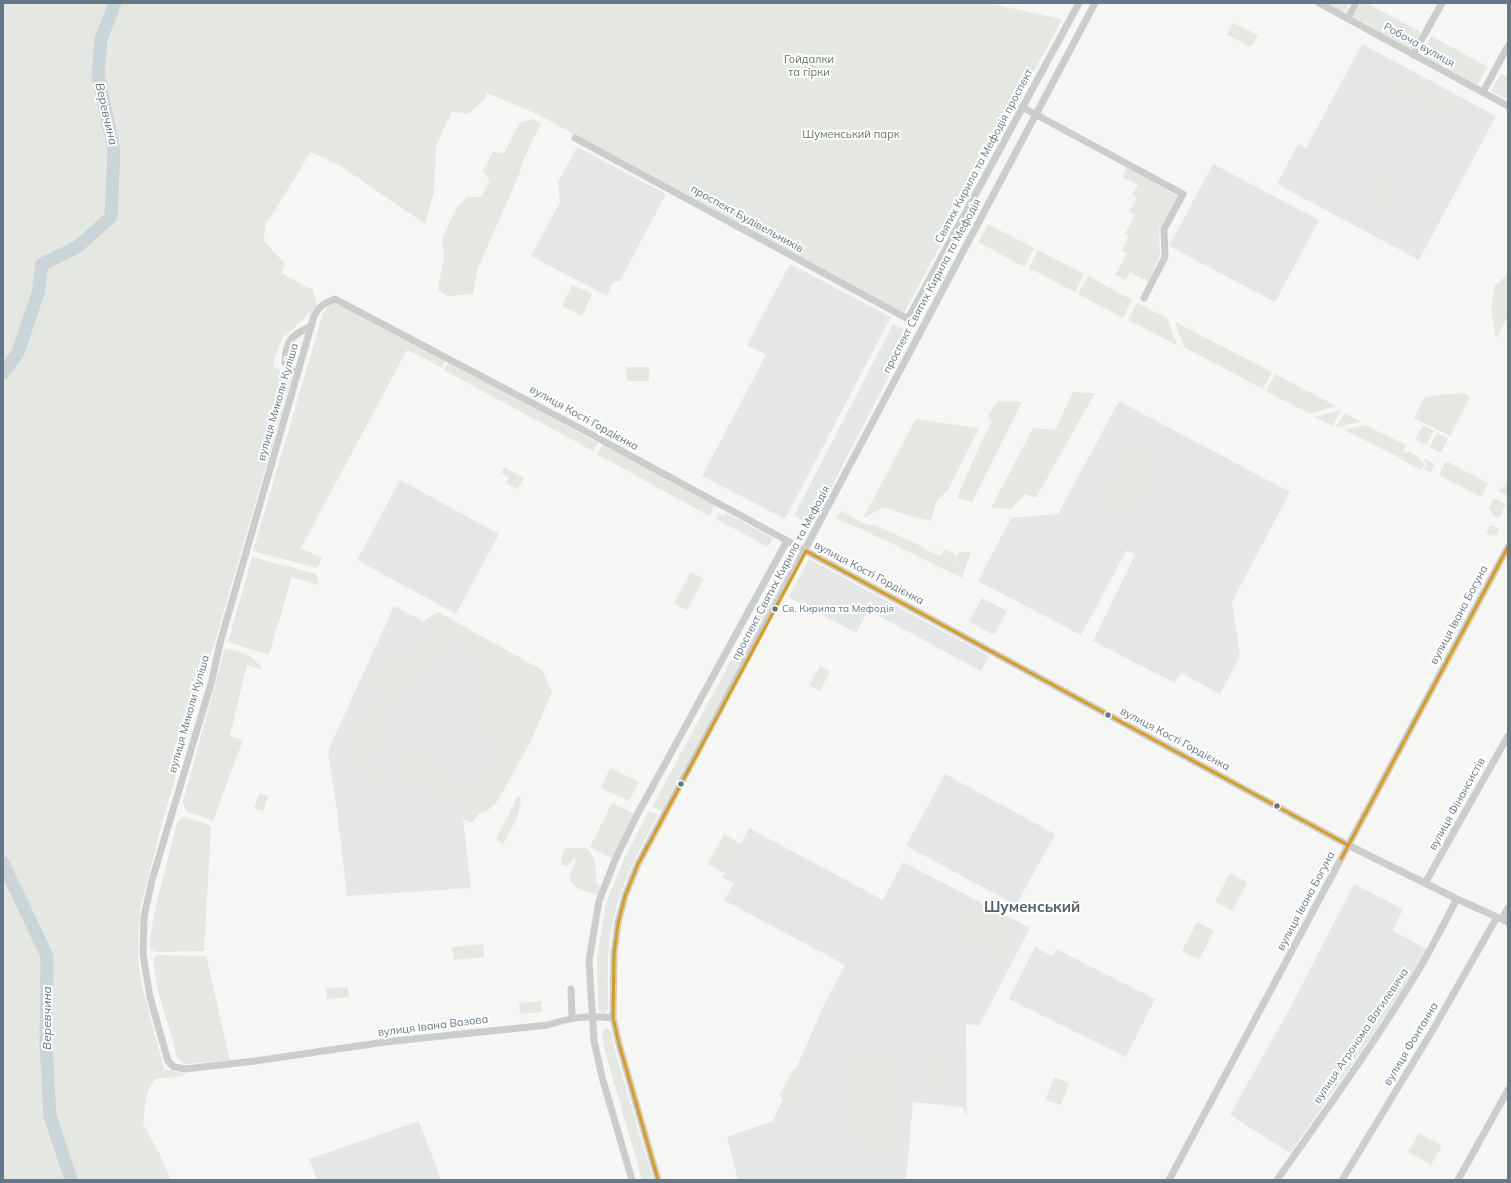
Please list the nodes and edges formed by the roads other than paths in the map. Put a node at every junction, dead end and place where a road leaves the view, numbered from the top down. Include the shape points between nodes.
1 (1078, 3) edge
2 (1095, 3) edge
3 (1319, 3) edge
4 (1356, 3) edge
5 (1442, 3) edge
6 (1348, 18) junction
7 (1508, 46) edge
8 (1413, 55) junction
9 (1483, 92) junction
10 (1022, 106) junction
11 (1508, 106) edge
12 (1036, 114) junction
13 (575, 138) dead end
14 (1144, 298) dead end
15 (335, 299) joint
16 (908, 319) joint
17 (311, 326) junction
18 (297, 376) junction
19 (787, 541) junction
20 (1508, 547) edge
21 (806, 551) junction
22 (1508, 736) edge
23 (1348, 845) junction
24 (1425, 883) junction
25 (1457, 899) junction
26 (1508, 908) edge
27 (1502, 919) edge
28 (571, 989) dead end
29 (593, 1016) junction
30 (572, 1018) junction
31 (613, 1018) junction
32 (255, 1061) joint
33 (1508, 1090) edge
34 (632, 1180) edge
35 (658, 1180) edge
36 (1168, 1180) edge
37 (1276, 1180) edge
38 (1342, 1180) edge
39 (1458, 1180) edge

1 - 10 street, Святих Кирила та Мефодія проспект
2 - 12 street, проспект Святих Кирила та Мефодія
3 - 6 street, Робоча вулиця
4 - 6 street
5 - 8 street
6 - 8 street, Робоча вулиця
7 - 9 street
8 - 9 street, Робоча вулиця
9 - 11 street, Робоча вулиця
10 - 12 street
10 - 16 street, Святих Кирила та Мефодія проспект
12 - 14 street via 1183,194 1164,230 1165,257
12 - 21 street, проспект Святих Кирила та Мефодія via 930,311
13 - 16 street, проспект Будівельників
15 - 17 street, вулиця Миколи Куліша via 317,310
15 - 19 street, вулиця Кості Гордієнка via 551,412
17 - 18 street, вулиця Миколи Куліша
17 - 18 street via 294,334 286,348 285,363
18 - 32 street, вулиця Миколи Куліша via 212,680 152,880 144,916 144,954 150,998 168,1062 174,1067 185,1069
19 - 21 street, вулиця Кості Гордієнка
19 - 29 street, проспект Святих Кирила та Мефодія via 615,860 599,901 589,961
20 - 23 street, вулиця Івана Богуна
21 - 23 street, вулиця Кості Гордієнка
21 - 31 street, проспект Святих Кирила та Мефодія via 702,744 625,896 614,954
22 - 24 street, вулиця Фінансистів
23 - 24 street, вулиця Кості Гордієнка
23 - 36 street, вулиця Івана Богуна
24 - 25 street
25 - 27 street
25 - 37 street, вулиця Агронома Вагилевича via 1397,1004
26 - 27 street, вулиця Фонтанна
27 - 38 street, вулиця Фонтанна
28 - 30 street
29 - 30 street, вулиця Івана Вазова
29 - 31 street, вулиця Івана Вазова
29 - 34 street, проспект Святих Кирила та Мефодія via 594,1041
30 - 32 street, вулиця Івана Вазова via 548,1025 385,1042
31 - 35 street, проспект Святих Кирила та Мефодія
33 - 39 street

